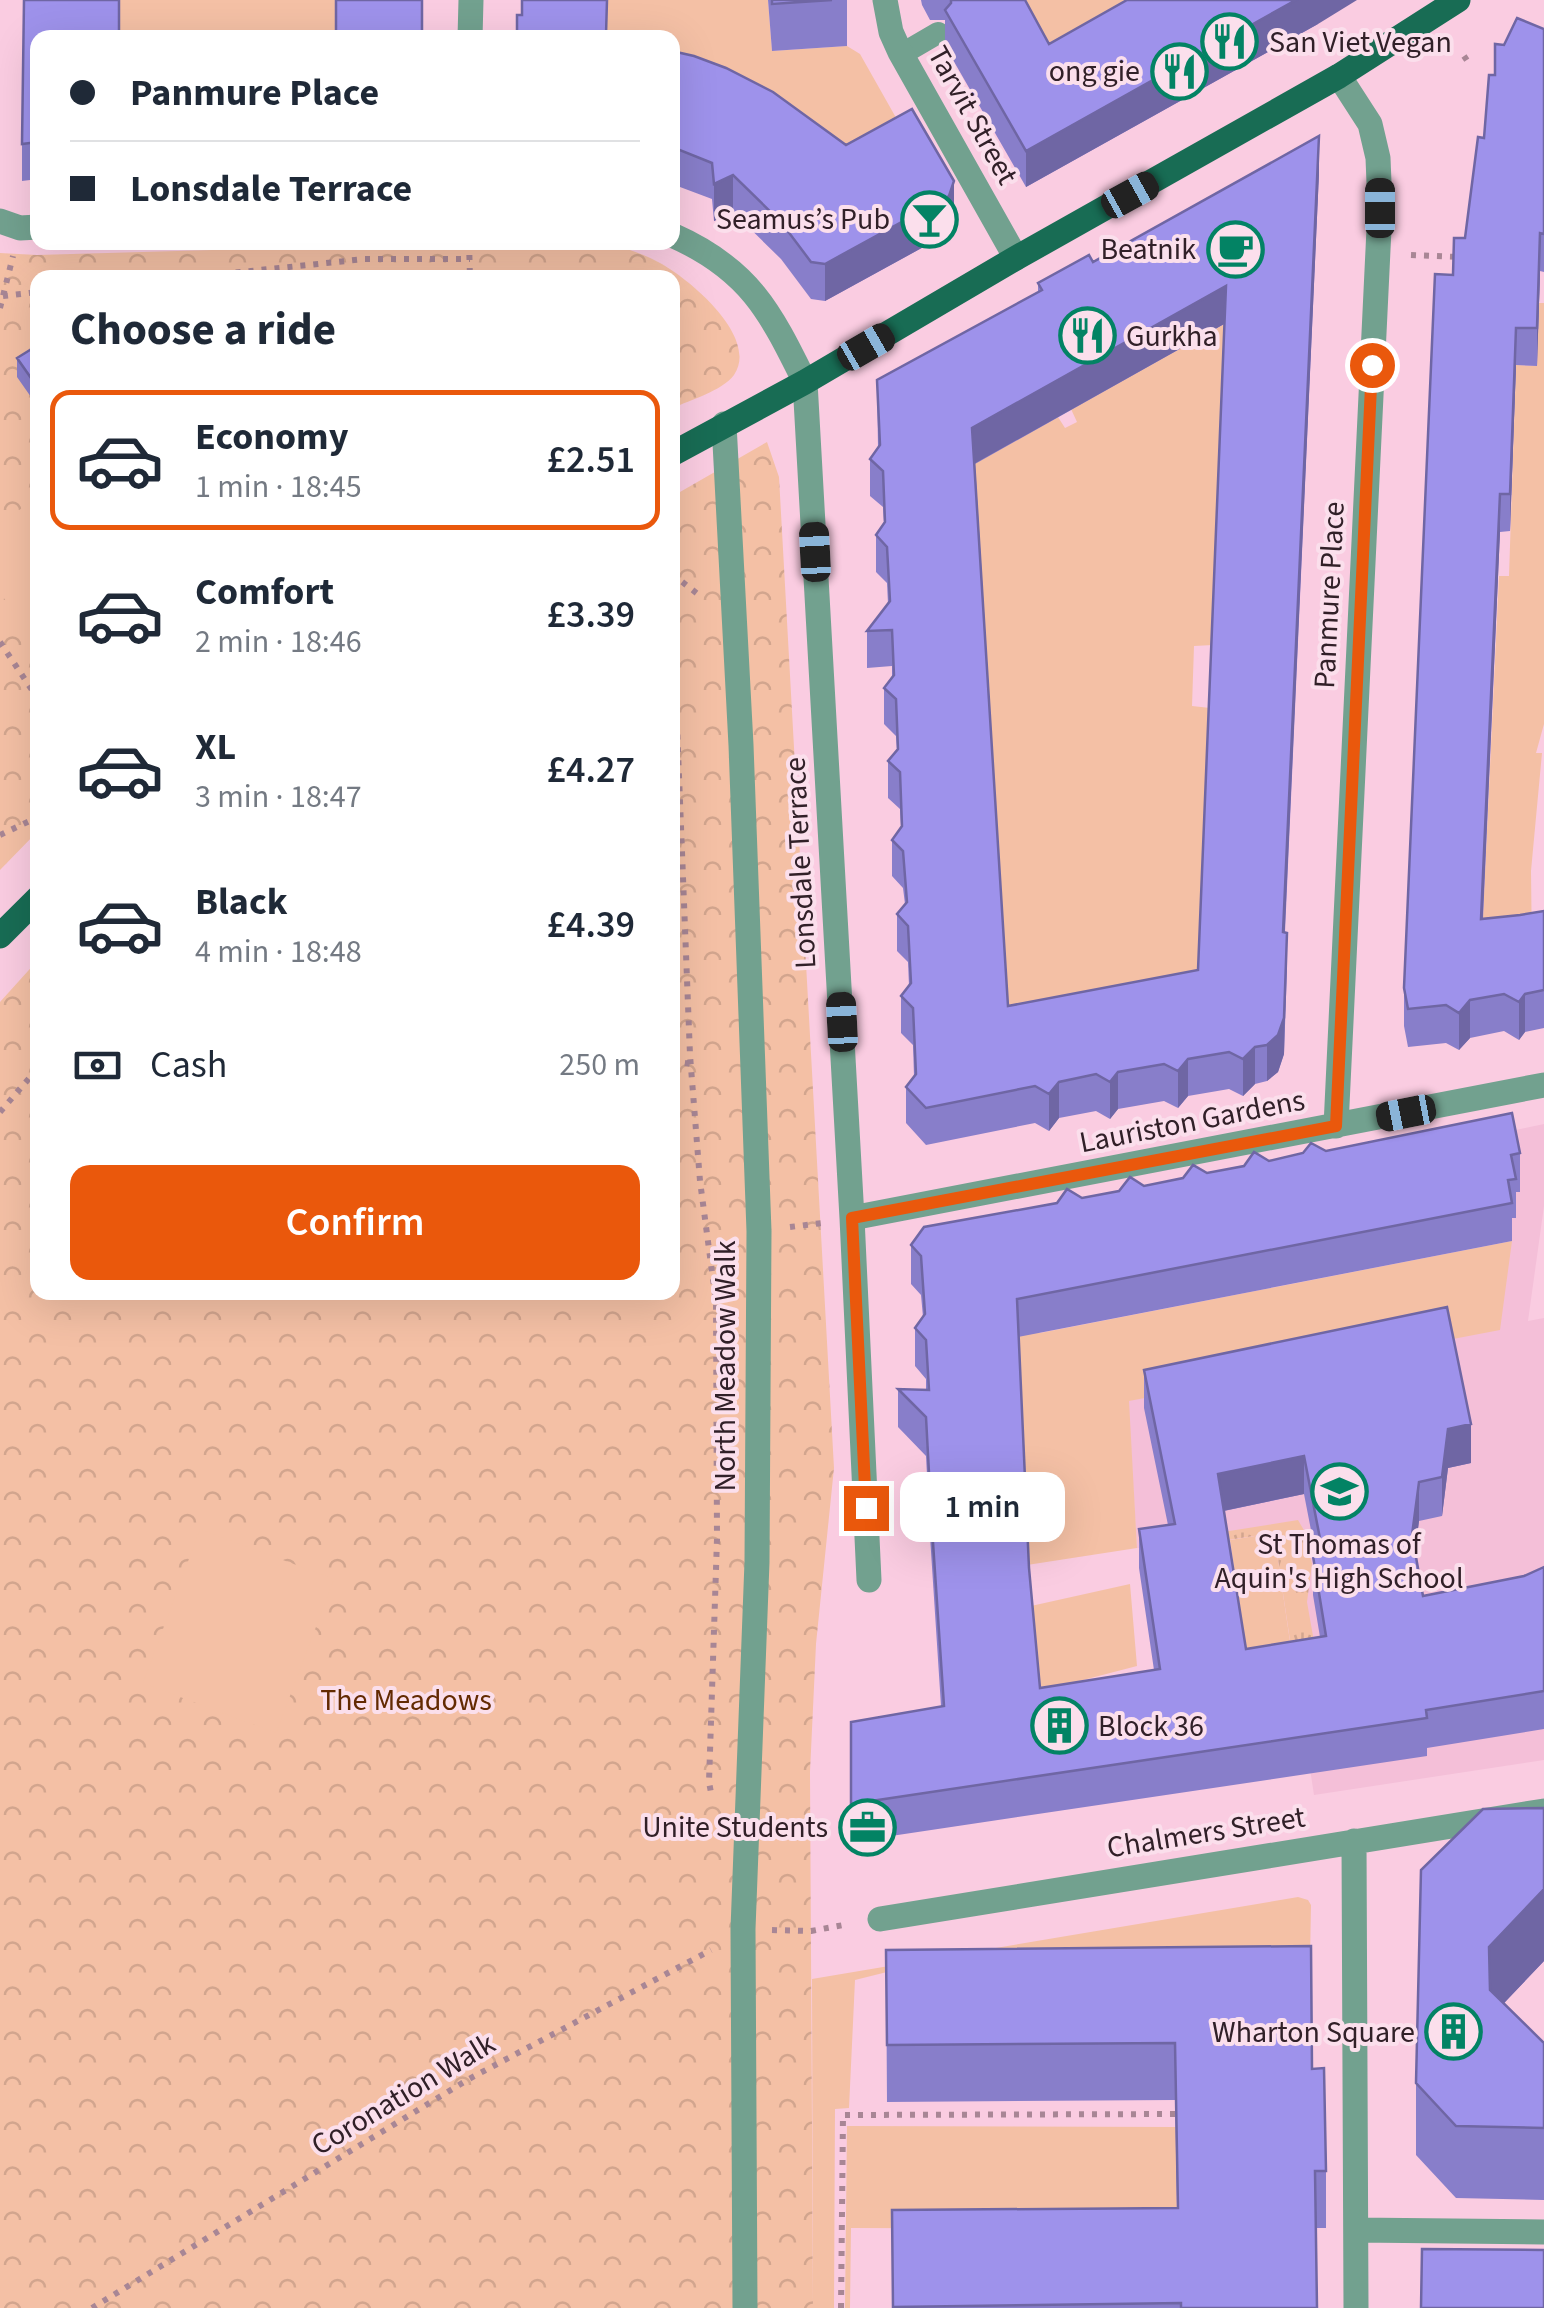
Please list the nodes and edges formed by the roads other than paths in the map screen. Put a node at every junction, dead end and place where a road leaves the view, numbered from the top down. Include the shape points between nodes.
1 (471, 0) edge
2 (885, 0) edge
3 (1458, 0) edge
4 (470, 30) edge
5 (938, 33) dead end
6 (902, 54) junction
7 (1339, 76) junction
8 (680, 239) edge
9 (1016, 258) junction
10 (806, 382) junction
11 (724, 424) junction
12 (680, 449) edge
13 (30, 906) edge
14 (0, 936) edge
15 (1544, 1085) edge
16 (1336, 1126) junction
17 (852, 1218) junction
18 (869, 1580) dead end
19 (1544, 1811) edge
20 (1354, 1841) junction
21 (880, 1919) road end
22 (1356, 2230) junction
23 (1544, 2232) edge
24 (746, 2308) edge
25 (1356, 2308) edge

1 - 4 street
2 - 6 street, Tarvit Street
3 - 7 main road
5 - 6 lane
6 - 9 street, Tarvit Street
7 - 9 main road
7 - 16 street, Panmure Place via 1370,124 1378,158 1378,254
8 - 10 street via 720,259 765,306
9 - 10 main road
10 - 11 main road
10 - 17 street, Lonsdale Terrace
11 - 12 main road
11 - 24 street, North Meadow Walk via 758,1231 757,1562 743,1929
13 - 14 main road
15 - 16 street, Lauriston Gardens
16 - 17 street, Lauriston Gardens
17 - 18 street, Lonsdale Terrace
19 - 20 street, Chalmers Street
20 - 21 street, Chalmers Street
20 - 22 street
22 - 23 street
22 - 25 street

